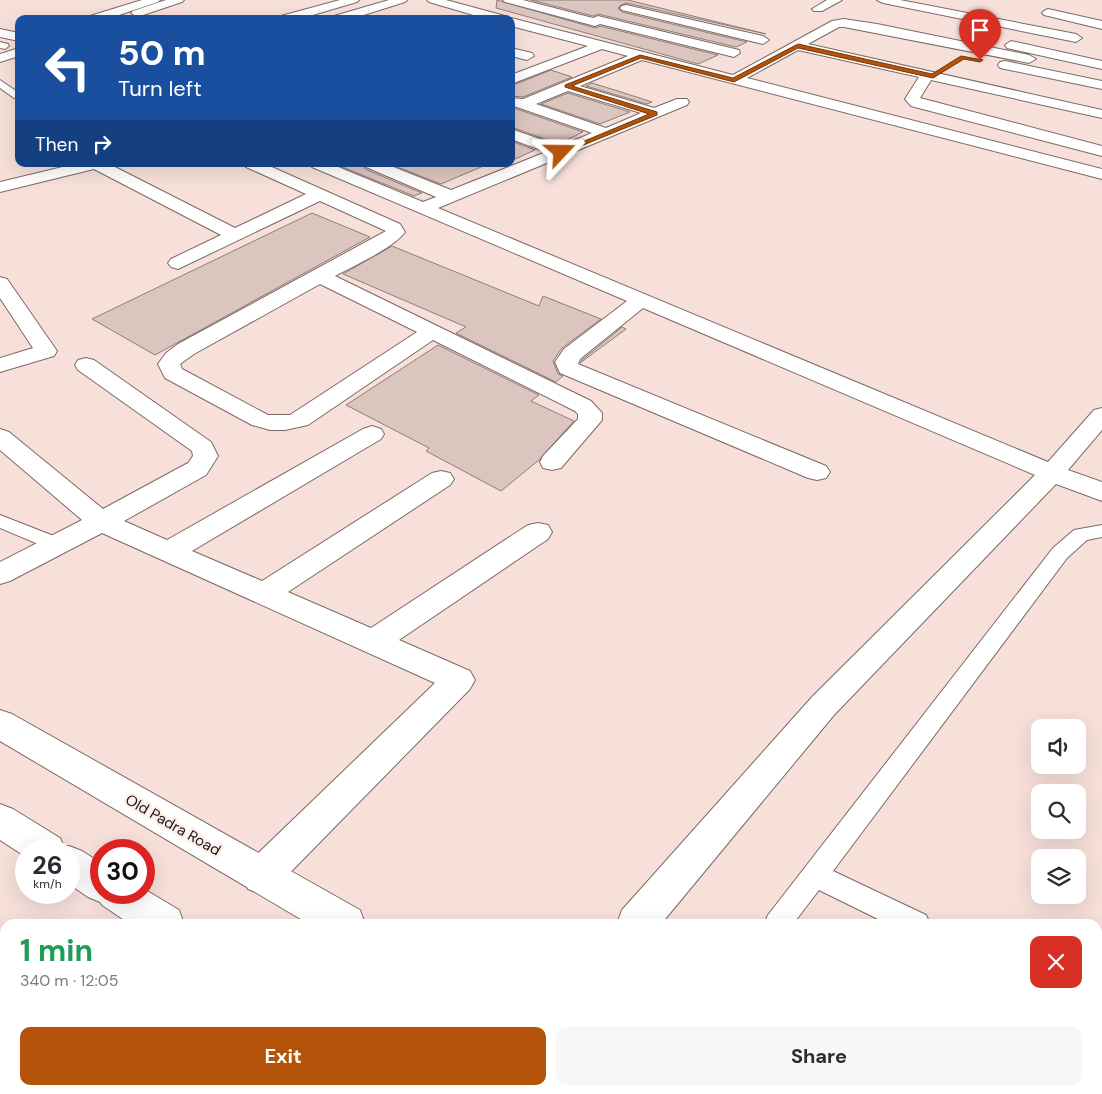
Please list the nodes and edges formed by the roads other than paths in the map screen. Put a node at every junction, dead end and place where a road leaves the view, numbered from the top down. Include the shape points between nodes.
1 (154, 0) edge
2 (178, 0) edge
3 (351, 0) edge
4 (401, 0) edge
5 (509, 0) edge
6 (644, 0) edge
7 (836, 0) edge
8 (883, 0) edge
9 (439, 1) edge
10 (914, 3) edge
11 (373, 8) junction
12 (463, 8) junction
13 (621, 8) junction
14 (818, 9) dead end
15 (1033, 11) dead end
16 (308, 12) junction
17 (390, 14) dead end
18 (897, 14) dead end
19 (107, 15) edge
20 (132, 15) edge
21 (298, 15) edge
22 (317, 15) edge
23 (351, 15) edge
24 (443, 15) edge
25 (478, 15) edge
26 (597, 21) junction
27 (515, 23) edge
28 (1102, 25) edge
29 (877, 28) junction
30 (0, 33) edge
31 (15, 36) edge
32 (563, 40) junction
33 (763, 40) dead end
34 (15, 44) edge
35 (599, 46) junction
36 (798, 46) junction
37 (975, 48) junction
38 (1, 49) edge
39 (15, 51) edge
40 (515, 52) edge
41 (734, 53) dead end
42 (1058, 55) junction
43 (640, 56) junction
44 (1029, 59) dead end
45 (515, 60) edge
46 (1102, 65) edge
47 (948, 66) dead end
48 (536, 70) junction
49 (930, 76) junction
50 (515, 78) edge
51 (734, 80) junction
52 (0, 83) edge
53 (572, 84) junction
54 (1102, 85) edge
55 (15, 94) edge
56 (517, 102) edge
57 (682, 102) dead end
58 (655, 113) junction
59 (1102, 114) edge
60 (606, 133) junction
61 (515, 135) edge
62 (1102, 151) edge
63 (561, 152) junction
64 (83, 167) edge
65 (102, 167) edge
66 (259, 167) edge
67 (325, 167) edge
68 (379, 167) edge
69 (492, 167) edge
70 (509, 174) junction
71 (1102, 174) edge
72 (0, 187) edge
73 (320, 194) junction
74 (452, 197) junction
75 (423, 208) junction
76 (235, 235) junction
77 (178, 263) dead end
78 (320, 276) junction
79 (0, 283) edge
80 (641, 300) junction
81 (433, 331) junction
82 (0, 364) edge
83 (86, 365) dead end
84 (1102, 415) edge
85 (372, 434) dead end
86 (0, 437) edge
87 (552, 462) dead end
88 (817, 472) dead end
89 (1052, 473) junction
90 (441, 479) dead end
91 (1102, 492) edge
92 (0, 521) edge
93 (101, 522) junction
94 (1102, 531) edge
95 (538, 532) dead end
96 (57, 545) junction
97 (168, 552) junction
98 (0, 574) edge
99 (264, 594) junction
100 (374, 642) junction
101 (0, 724) edge
102 (0, 820) edge
103 (30, 839) edge
104 (815, 874) junction
105 (261, 876) junction
106 (134, 904) edge
107 (157, 919) edge
108 (337, 919) edge
109 (640, 919) edge
110 (781, 919) edge
111 (907, 919) edge

1 - 19 street
2 - 20 street
3 - 11 street
3 - 16 street
4 - 11 street
5 - 26 street
6 - 13 street
7 - 14 street
8 - 10 street
9 - 12 street
10 - 18 street
10 - 42 street via 1080,39
11 - 17 street
11 - 23 street
12 - 24 street
12 - 25 street
13 - 26 street
13 - 33 street
15 - 28 street
16 - 21 street
16 - 22 street
26 - 32 street
26 - 41 street
27 - 32 street
29 - 36 street via 836,24
29 - 37 street
29 - 42 street via 890,19
30 - 31 street
32 - 35 street
34 - 38 street
35 - 43 street
35 - 48 street
36 - 49 street
36 - 51 street
37 - 44 street
37 - 54 street via 963,57
38 - 39 street
40 - 45 street via 532,54
42 - 46 street
43 - 51 street
43 - 53 street
47 - 49 street
48 - 50 street
48 - 53 street
49 - 59 street
49 - 62 street via 912,99 916,103
51 - 71 street
52 - 55 lane
53 - 56 street
53 - 58 street
56 - 60 street
57 - 58 street
58 - 60 street
60 - 63 street
61 - 63 street
63 - 70 street
64 - 72 street
65 - 76 street
66 - 73 street
67 - 75 street
68 - 74 street
69 - 70 street
70 - 74 street
73 - 76 street
73 - 78 street via 394,228 396,232
74 - 75 street
75 - 80 street
76 - 77 street
78 - 81 street
78 - 81 street via 186,349 169,364 173,373 260,420 287,424 300,420
79 - 82 street via 46,352
80 - 88 street via 572,354 566,362 568,368
80 - 89 street
81 - 87 street via 582,406 590,413 590,420
83 - 93 street via 202,447 206,456 196,469
84 - 89 street
85 - 97 street
86 - 93 street
89 - 91 street
89 - 109 street via 823,706
90 - 99 street
92 - 96 lane
93 - 96 street
93 - 97 street
94 - 104 lane via 1081,535 1060,553
95 - 100 street
96 - 98 street
97 - 99 street
99 - 100 street
100 - 105 street via 459,680
101 - 105 street, Old Padra Road
102 - 103 street
104 - 110 lane
104 - 111 lane
105 - 108 street, Old Padra Road
106 - 107 street

